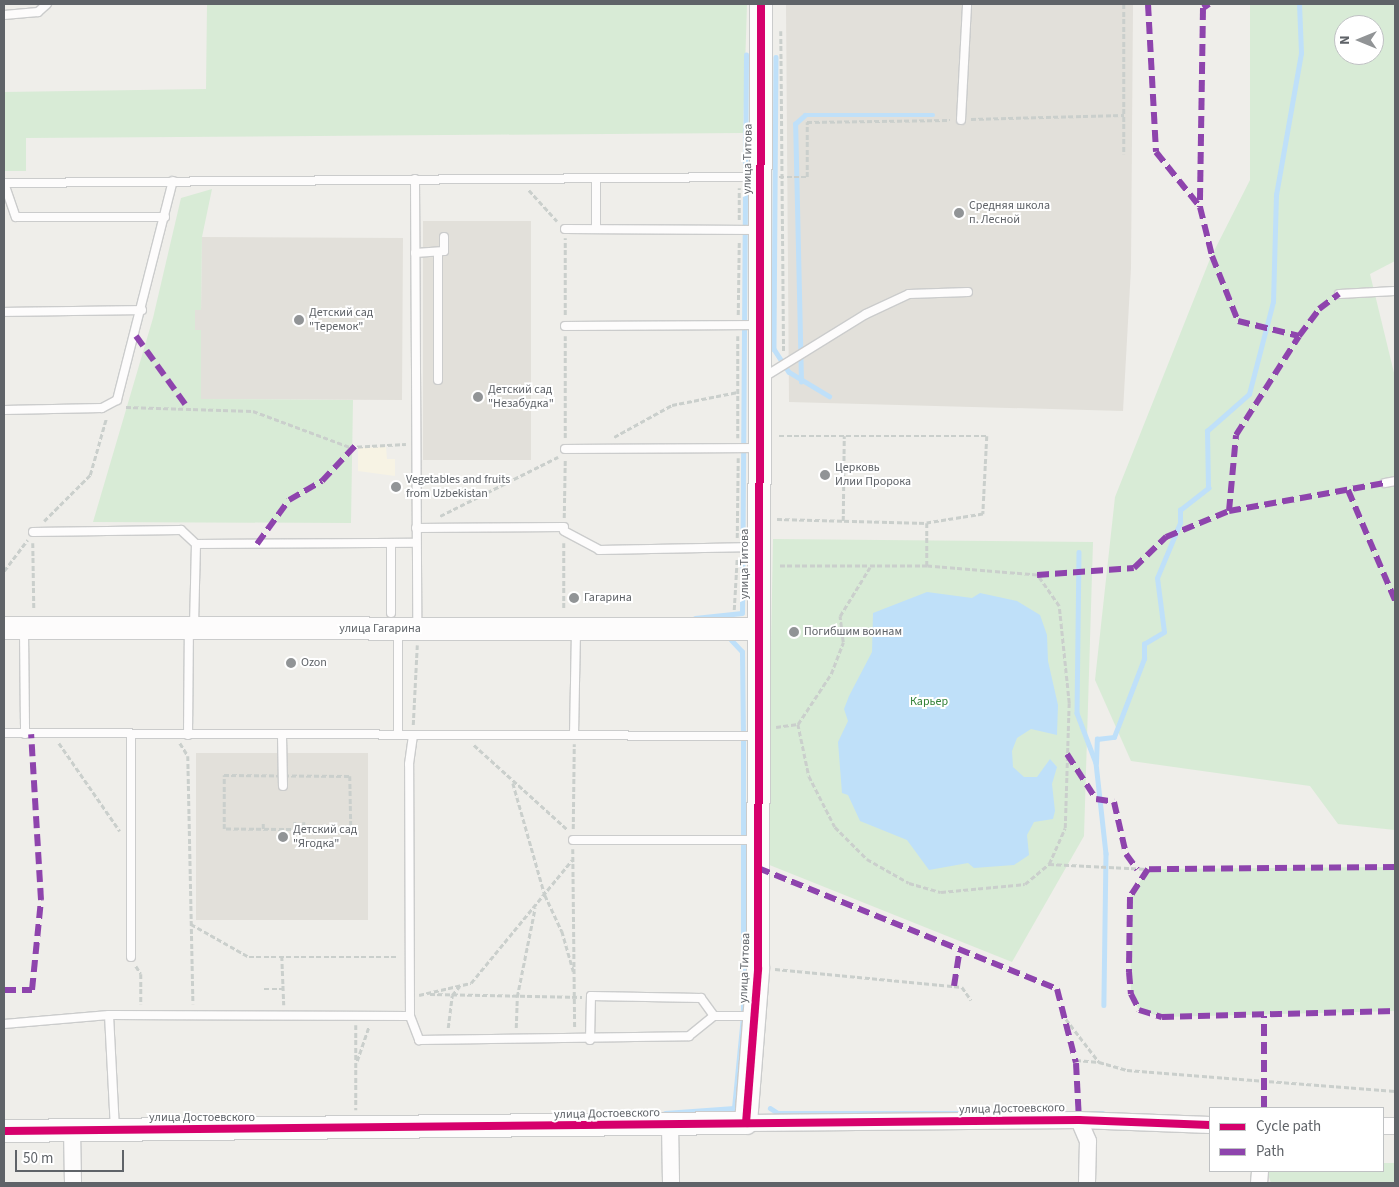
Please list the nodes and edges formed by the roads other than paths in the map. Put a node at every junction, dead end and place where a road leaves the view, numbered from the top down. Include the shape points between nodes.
1 (47, 4) edge
2 (761, 4) edge
3 (967, 4) edge
4 (4, 15) edge
5 (961, 120) road end
6 (759, 177) junction
7 (596, 178) junction
8 (415, 179) junction
9 (173, 181) junction
10 (4, 183) edge
11 (165, 216) junction
12 (565, 230) road end
13 (596, 230) junction
14 (749, 230) junction
15 (444, 237) dead end
16 (438, 252) junction
17 (415, 253) junction
18 (1395, 291) edge
19 (968, 292) dead end
20 (1338, 294) dead end
21 (142, 310) junction
22 (4, 312) edge
23 (748, 325) junction
24 (565, 326) road end
25 (438, 380) dead end
26 (758, 381) junction
27 (4, 410) edge
28 (755, 444) junction
29 (565, 452) road end
30 (1395, 481) edge
31 (1385, 484) dead end
32 (416, 528) junction
33 (33, 532) road end
34 (392, 543) junction
35 (416, 543) junction
36 (196, 544) junction
37 (747, 547) junction
38 (570, 619) junction
39 (22, 620) edge
40 (402, 624) junction
41 (192, 628) junction
42 (756, 629) junction
43 (763, 732) junction
44 (4, 733) edge
45 (25, 734) junction
46 (131, 734) junction
47 (188, 735) junction
48 (282, 735) junction
49 (398, 735) junction
50 (413, 735) junction
51 (574, 735) junction
52 (283, 786) dead end
53 (573, 840) road end
54 (757, 840) junction
55 (131, 957) road end
56 (109, 1015) junction
57 (410, 1016) junction
58 (714, 1016) junction
59 (755, 1016) junction
60 (4, 1024) edge
61 (590, 1040) junction
62 (1079, 1120) junction
63 (746, 1123) junction
64 (670, 1124) junction
65 (1209, 1125) edge
66 (72, 1130) junction
67 (115, 1130) junction
68 (4, 1131) edge
69 (73, 1183) edge
70 (670, 1183) edge
71 (1087, 1183) edge

1 - 4 lane via 38,12
2 - 6 street, улица Титова
3 - 5 lane
6 - 7 lane
6 - 14 street, улица Титова
7 - 8 lane
7 - 13 lane
8 - 9 lane
8 - 17 lane
9 - 10 lane
9 - 11 lane
10 - 11 lane via 16,217
11 - 21 lane
12 - 13 lane
13 - 14 lane
14 - 23 street, улица Титова
15 - 16 lane via 444,251
16 - 17 lane
16 - 25 lane
17 - 32 lane
18 - 20 lane
19 - 26 lane via 909,294
21 - 22 lane
21 - 27 lane via 120,391 111,407
23 - 24 lane
23 - 26 street, улица Титова
26 - 28 street, улица Титова
28 - 29 lane
28 - 37 street, улица Титова
30 - 31 lane
32 - 35 lane
32 - 37 lane via 564,529 599,550
33 - 36 lane via 181,530
34 - 35 lane
34 - 36 lane
34 - 40 lane
35 - 40 lane
36 - 41 lane
37 - 42 street, улица Титова
38 - 40 street, улица Гагарина
38 - 42 street, улица Гагарина
38 - 51 lane
39 - 41 street, улица Гагарина
39 - 45 lane
40 - 41 street, улица Гагарина
40 - 49 lane
41 - 47 lane
42 - 43 street, улица Титова
43 - 51 lane
43 - 54 street, улица Титова
44 - 45 lane
45 - 46 lane
46 - 47 lane
46 - 55 lane
47 - 48 lane
48 - 49 lane
48 - 52 lane
49 - 50 lane
50 - 51 lane
50 - 57 lane via 409,764
53 - 54 lane
54 - 59 street, улица Титова
56 - 57 lane
56 - 60 lane
56 - 67 lane
57 - 61 lane via 419,1040
58 - 59 lane
58 - 61 lane via 690,1036
58 - 61 lane via 701,998 591,996
59 - 63 street, улица Титова
62 - 63 street, улица Достоевского
62 - 65 street, улица Достоевского
62 - 71 street via 1088,1141
63 - 64 street, улица Достоевского
64 - 67 street, улица Достоевского
64 - 70 street
66 - 67 street, улица Достоевского
66 - 68 street, улица Достоевского
66 - 69 street

